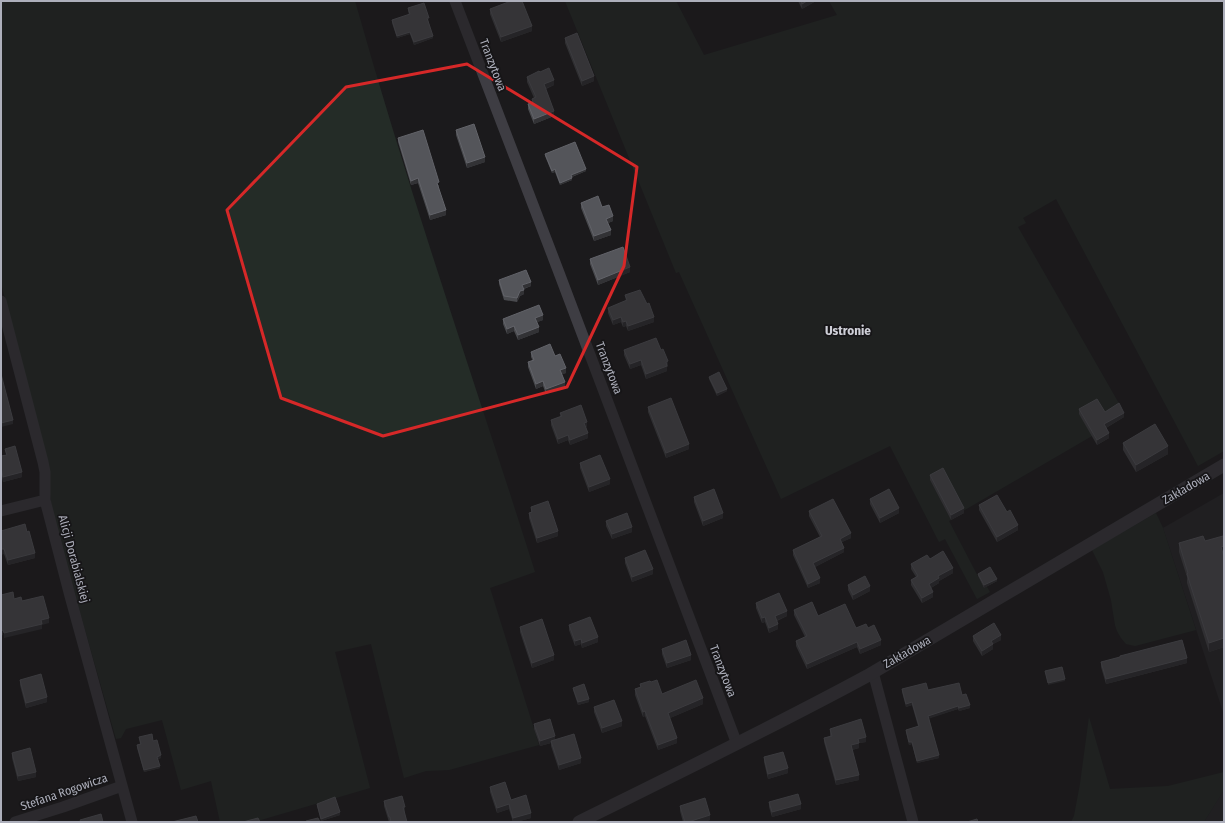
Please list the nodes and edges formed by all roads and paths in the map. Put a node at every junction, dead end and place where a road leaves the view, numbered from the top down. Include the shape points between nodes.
1 (455, 1) edge
2 (1, 301) edge
3 (1224, 465) edge
4 (45, 500) junction
5 (1, 511) edge
6 (873, 672) junction
7 (736, 744) junction
8 (122, 786) junction
9 (15, 822) edge
10 (132, 822) edge
11 (579, 822) edge
12 (913, 822) edge

1 - 7 street, Tranzytowa
2 - 4 street, Alicji Dorabialskiej via 43,462
3 - 6 street, Zakładowa
4 - 5 street
4 - 8 street, Alicji Dorabialskiej
6 - 7 street, Zakładowa
6 - 12 street
7 - 11 street, Zakładowa
8 - 9 street, Stefana Rogowicza
8 - 10 street, Alicji Dorabialskiej

